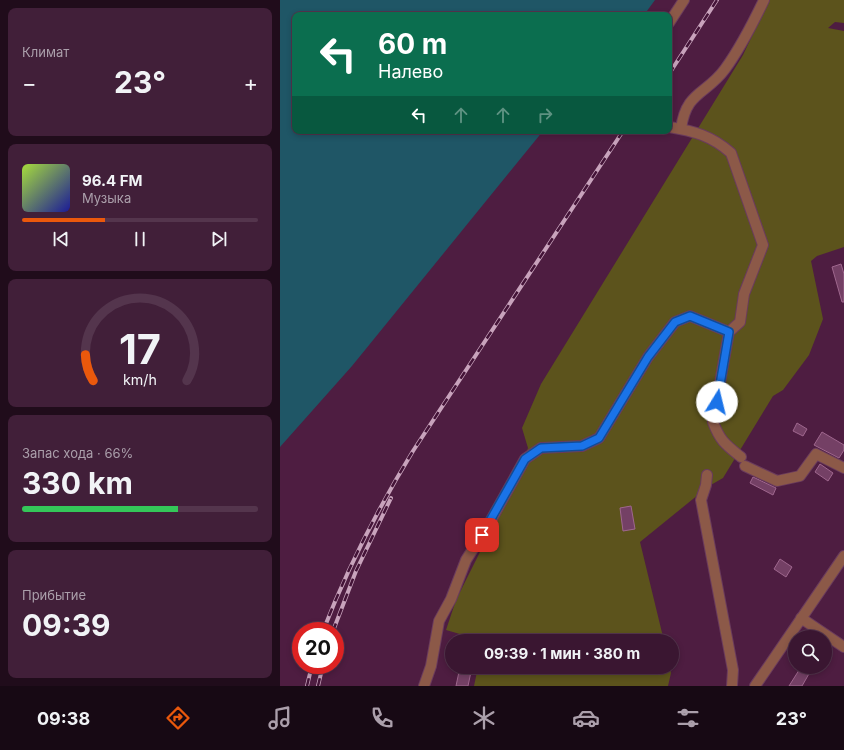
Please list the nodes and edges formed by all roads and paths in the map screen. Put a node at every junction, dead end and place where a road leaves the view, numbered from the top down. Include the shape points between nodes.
1 (684, 0) edge
2 (764, 0) edge
3 (672, 18) edge
4 (672, 128) edge
5 (681, 129) junction
6 (729, 332) junction
7 (844, 468) edge
8 (707, 475) dead end
9 (844, 556) edge
10 (801, 618) junction
11 (844, 646) edge
12 (424, 686) edge
13 (732, 686) edge
14 (755, 686) edge

1 - 3 lane
2 - 5 lane via 743,43 723,72 691,100 683,114
4 - 5 lane
5 - 6 lane via 692,130 731,153 763,245 744,294 740,322
6 - 7 lane via 713,422 724,444 743,462 777,481 800,476 816,454
6 - 12 lane via 690,316 675,322 648,357 599,438 582,446 541,448 525,459 466,560 451,599 439,621 431,666
8 - 13 lane via 701,500 733,670
9 - 10 lane
10 - 11 lane
10 - 14 lane

